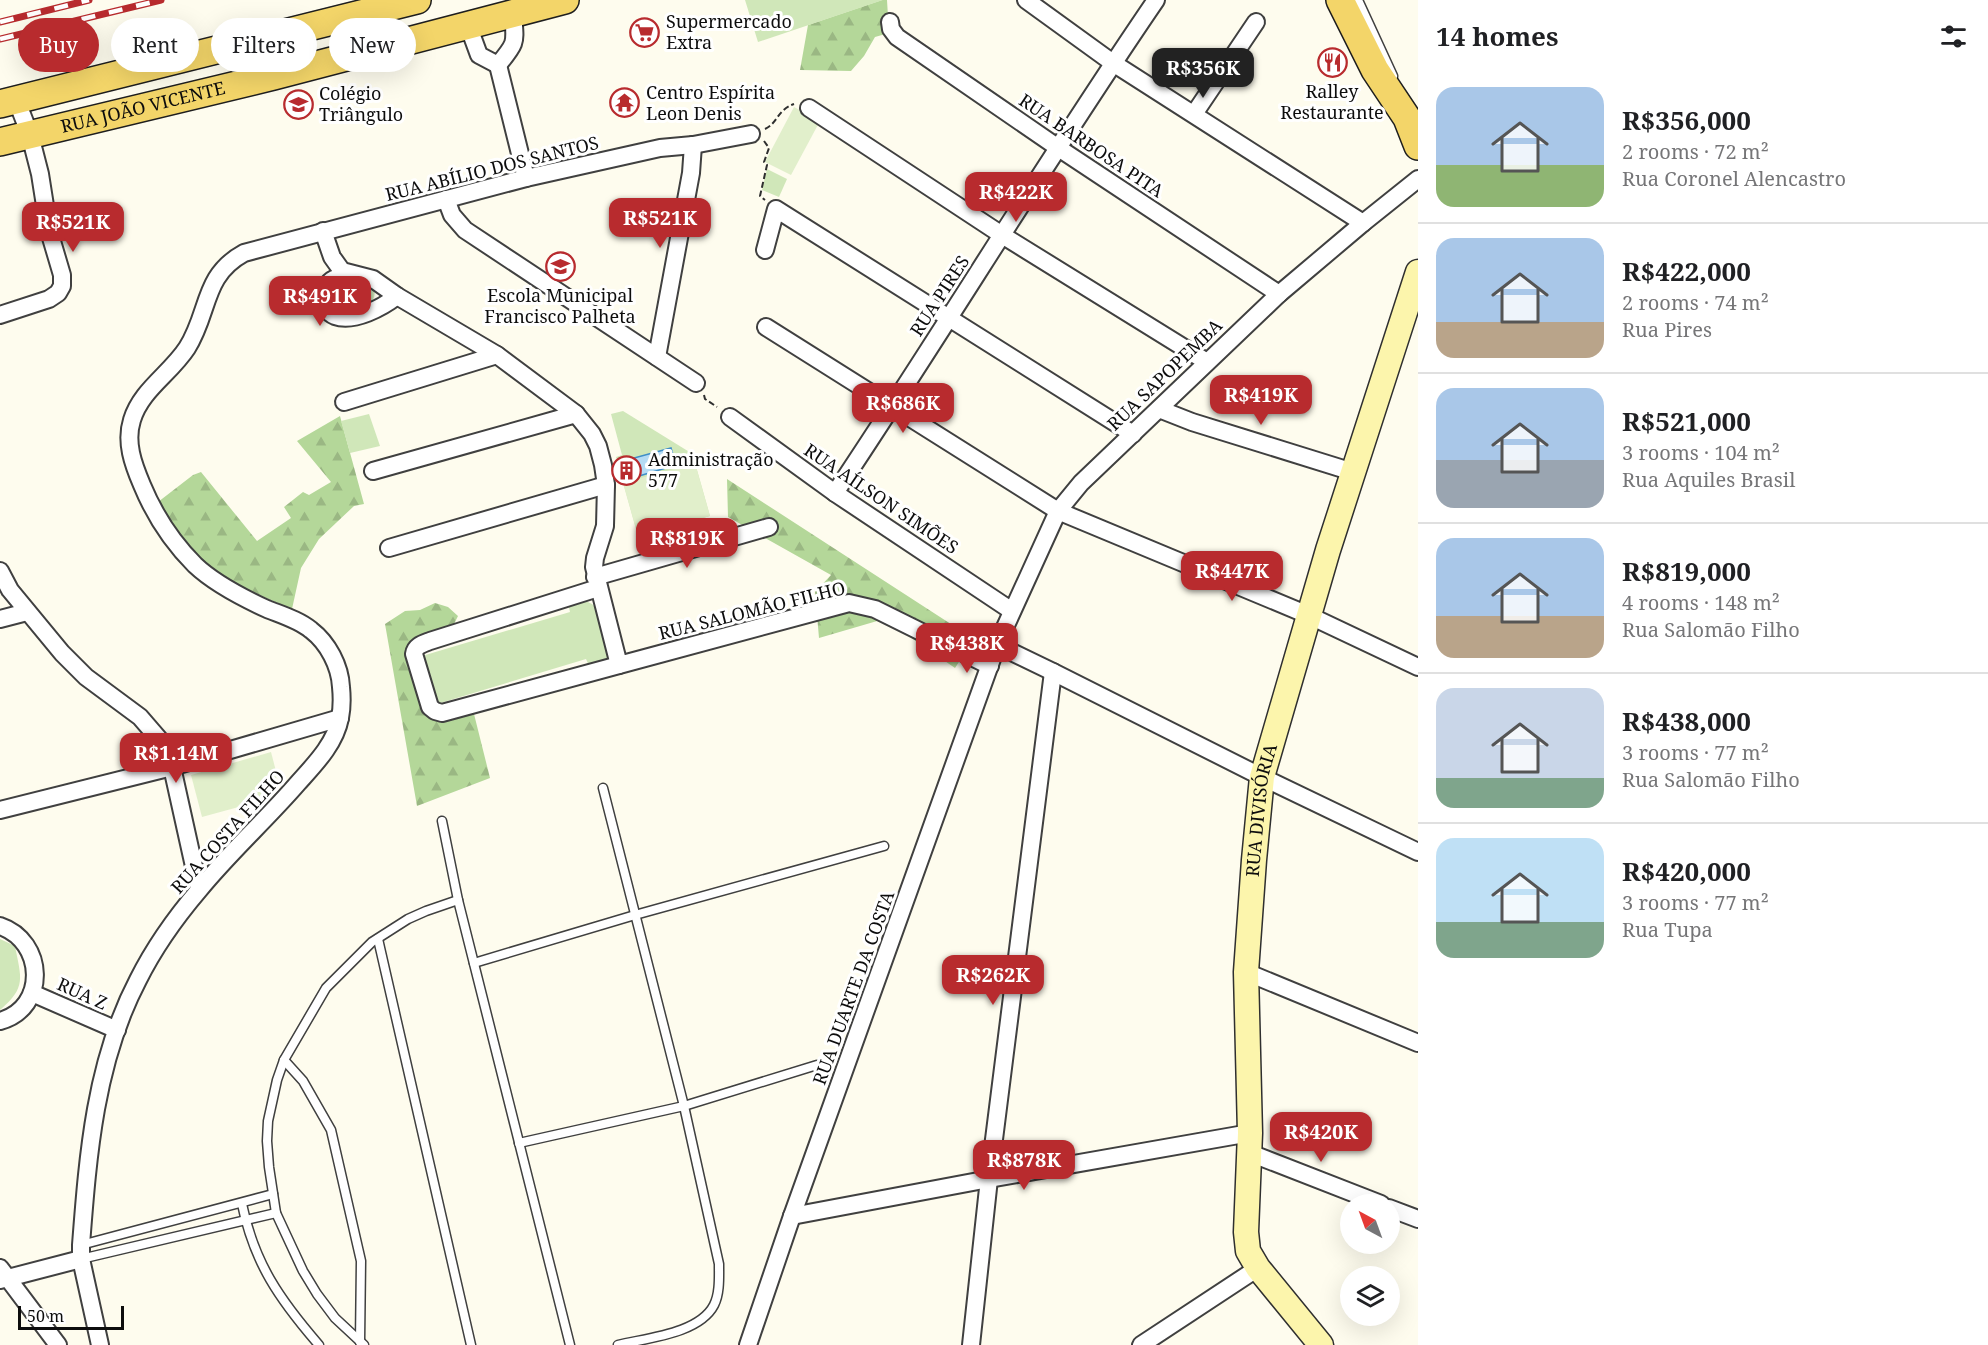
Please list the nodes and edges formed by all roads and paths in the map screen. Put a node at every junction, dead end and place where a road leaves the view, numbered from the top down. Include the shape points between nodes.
1 (417, 0) edge
2 (566, 0) edge
3 (1026, 0) edge
4 (1156, 0) edge
5 (1340, 0) edge
6 (1358, 0) edge
7 (1046, 6) edge
8 (513, 13) junction
9 (890, 22) dead end
10 (1256, 22) dead end
11 (468, 25) junction
12 (1113, 63) junction
13 (498, 65) junction
14 (8, 102) edge
15 (1397, 103) junction
16 (810, 108) joint
17 (1194, 114) junction
18 (751, 134) junction
19 (30, 135) junction
20 (0, 142) edge
21 (693, 145) junction
22 (1418, 146) edge
23 (1057, 147) junction
24 (526, 178) junction
25 (1418, 179) edge
26 (446, 199) junction
27 (776, 208) junction
28 (1363, 222) junction
29 (323, 231) junction
30 (1002, 235) junction
31 (765, 250) dead end
32 (244, 253) joint
33 (334, 261) junction
34 (1418, 272) edge
35 (350, 274) junction
36 (330, 282) junction
37 (1279, 294) junction
38 (397, 296) junction
39 (0, 315) edge
40 (949, 318) junction
41 (766, 327) dead end
42 (497, 355) junction
43 (657, 357) junction
44 (1207, 362) junction
45 (696, 382) dead end
46 (344, 402) dead end
47 (892, 407) junction
48 (1159, 409) junction
49 (576, 414) junction
50 (730, 417) dead end
51 (1133, 434) junction
52 (373, 471) dead end
53 (1353, 472) junction
54 (606, 485) junction
55 (835, 493) junction
56 (1058, 511) junction
57 (769, 527) dead end
58 (389, 548) dead end
59 (0, 571) edge
60 (597, 583) junction
61 (1012, 611) junction
62 (27, 612) junction
63 (1308, 615) junction
64 (0, 619) edge
65 (998, 645) junction
66 (619, 664) junction
67 (990, 666) junction
68 (1418, 667) edge
69 (1053, 672) junction
70 (340, 718) junction
71 (172, 767) junction
72 (1262, 777) junction
73 (603, 788) dead end
74 (0, 810) edge
75 (442, 821) dead end
76 (884, 846) dead end
77 (1418, 852) edge
78 (199, 889) junction
79 (458, 900) junction
80 (635, 915) junction
81 (0, 926) edge
82 (378, 939) junction
83 (474, 963) junction
84 (1246, 972) junction
85 (32, 993) junction
86 (0, 1021) edge
87 (117, 1030) junction
88 (1418, 1043) edge
89 (284, 1060) junction
90 (817, 1065) dead end
91 (684, 1106) junction
92 (519, 1143) junction
93 (1250, 1143) junction
94 (989, 1179) junction
95 (273, 1194) junction
96 (1360, 1194) edge
97 (242, 1204) junction
98 (1400, 1212) edge
99 (276, 1213) junction
100 (792, 1216) junction
101 (1418, 1219) edge
102 (245, 1221) junction
103 (81, 1252) junction
104 (1258, 1268) junction
105 (2, 1276) edge
106 (362, 1343) edge
107 (58, 1345) edge
108 (100, 1345) edge
109 (319, 1345) edge
110 (471, 1345) edge
111 (570, 1345) edge
112 (618, 1345) edge
113 (748, 1345) edge
114 (971, 1345) edge
115 (1141, 1345) edge
116 (1321, 1345) edge

1 - 14 main road
2 - 8 main road, RUA JOÃO VICENTE
3 - 7 street
4 - 12 street, RUA PIRES
5 - 15 main road via 1371,63
6 - 15 lane via 1395,79
7 - 12 street
8 - 11 main road, RUA JOÃO VICENTE
8 - 13 street via 515,42
9 - 23 street, RUA BARBOSA PITA via 897,37
10 - 17 street
11 - 13 street via 479,55
11 - 19 main road, RUA JOÃO VICENTE
12 - 17 street
12 - 23 street, RUA PIRES
13 - 24 street
14 - 19 street
15 - 22 main road
16 - 18 path via 800,102 784,107 770,128
16 - 30 street
17 - 28 street
18 - 21 street, RUA ABÍLIO DOS SANTOS
18 - 27 path via 767,142 760,196
19 - 20 main road, RUA JOÃO VICENTE
19 - 39 street via 62,286 49,299
21 - 24 street, RUA ABÍLIO DOS SANTOS via 660,148
21 - 43 street
23 - 30 street, RUA PIRES
23 - 37 street, RUA BARBOSA PITA
24 - 26 street, RUA ABÍLIO DOS SANTOS
25 - 28 street, RUA SAPOPEMBA
26 - 29 street, RUA ABÍLIO DOS SANTOS
26 - 43 street via 452,215 465,230
27 - 31 street
27 - 40 street
28 - 37 street, RUA SAPOPEMBA
29 - 32 street, RUA ABÍLIO DOS SANTOS
29 - 33 street
30 - 40 street, RUA PIRES
30 - 44 street
32 - 70 street, RUA COSTA FILHO via 215,278 186,349 137,407 129,433 130,452 155,514 196,566 238,594 311,630 323,643 335,661 341,683
33 - 35 street via 342,272
33 - 36 street
34 - 53 street, RUA DIVISÓRIA
35 - 36 street
35 - 38 street via 371,278
36 - 38 street via 323,300 329,312 339,317 375,311
37 - 44 street, RUA SAPOPEMBA
38 - 42 street
40 - 47 street, RUA PIRES
40 - 51 street
41 - 47 street
42 - 46 street
42 - 49 street
43 - 45 street
44 - 48 street, RUA SAPOPEMBA
47 - 55 street, RUA PIRES
47 - 56 street
48 - 51 street, RUA SAPOPEMBA
48 - 53 street
49 - 52 street
49 - 54 street via 598,446
50 - 55 street, RUA AÍLSON SIMÕES
51 - 56 street, RUA SAPOPEMBA via 1081,483
53 - 63 street, RUA DIVISÓRIA
54 - 58 street
54 - 60 street via 604,526 595,558
55 - 61 street, RUA AÍLSON SIMÕES
56 - 61 street, RUA SAPOPEMBA
56 - 63 street
57 - 60 street, RUA SALOMÃO FILHO
59 - 62 street
60 - 66 street
60 - 66 street, RUA SALOMÃO FILHO via 419,645 414,654 430,707 442,713
61 - 65 street, RUA SAPOPEMBA
62 - 64 street
62 - 71 street via 86,676 147,724
63 - 68 street
63 - 72 street, RUA DIVISÓRIA
65 - 67 street, RUA DUARTE DA COSTA
65 - 69 street
66 - 67 street, RUA SALOMÃO FILHO via 849,603 875,609
67 - 100 street, RUA DUARTE DA COSTA
69 - 72 street
69 - 94 street
70 - 71 street
70 - 78 street, RUA COSTA FILHO via 325,752
71 - 74 street
71 - 78 street
72 - 77 street
72 - 84 street, RUA DIVISÓRIA
73 - 80 lane
75 - 79 lane
76 - 80 lane
78 - 87 street, RUA COSTA FILHO via 154,952
79 - 82 lane via 408,919
79 - 83 lane
80 - 83 lane
80 - 91 lane
81 - 85 street via 24,941 33,957 36,975
82 - 89 lane via 326,988
82 - 110 lane
83 - 92 lane
84 - 88 street
84 - 93 street, RUA DIVISÓRIA
85 - 86 street via 16,1013
85 - 87 street, RUA Z
87 - 103 street, RUA COSTA FILHO via 93,1123
89 - 95 lane via 268,1121
89 - 106 lane via 303,1081 330,1130 361,1260
90 - 91 lane
91 - 92 lane
91 - 112 lane via 719,1264 715,1304 696,1325
92 - 111 lane
93 - 94 street
93 - 96 street
93 - 104 street, RUA DIVISÓRIA via 1246,1232 1248,1251
94 - 100 street
94 - 114 street
95 - 97 lane
95 - 99 lane
97 - 102 lane
97 - 103 lane
98 - 101 street
99 - 102 lane
99 - 106 lane via 317,1294
100 - 113 street, RUA DUARTE DA COSTA
102 - 103 lane
102 - 109 lane via 255,1252 276,1290
103 - 105 street
103 - 108 street, RUA COSTA FILHO
104 - 115 street
104 - 116 street, RUA DIVISÓRIA
105 - 107 street

